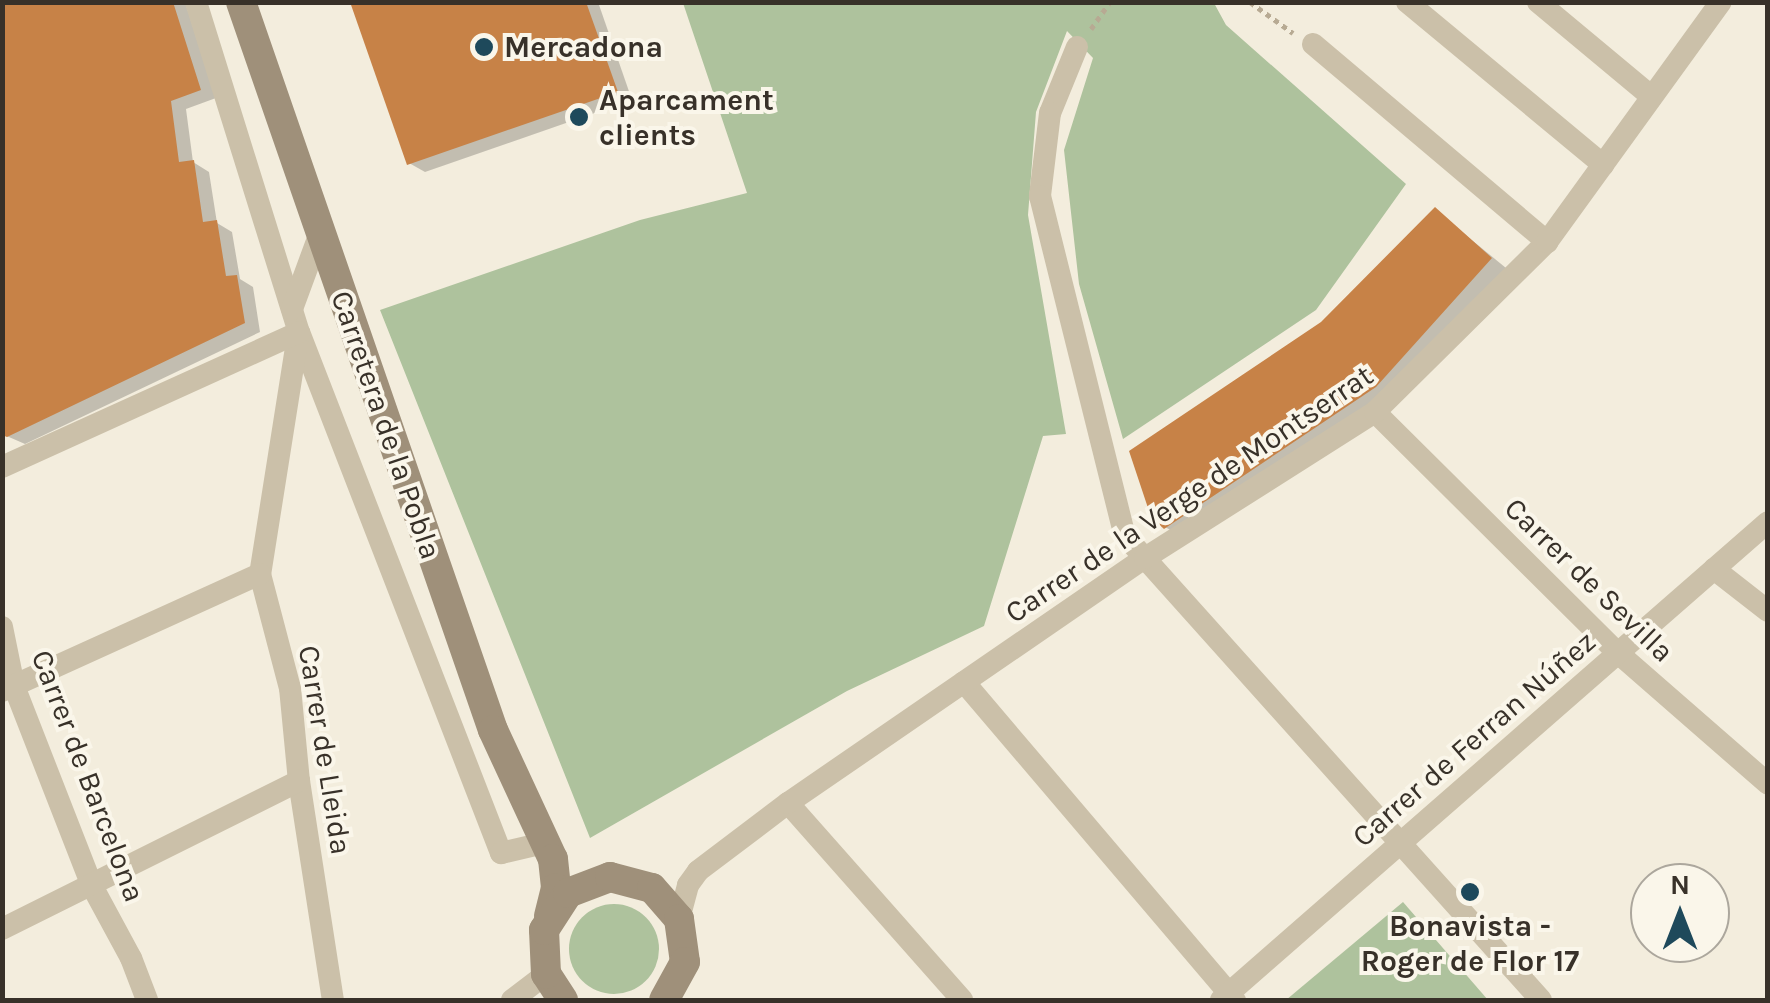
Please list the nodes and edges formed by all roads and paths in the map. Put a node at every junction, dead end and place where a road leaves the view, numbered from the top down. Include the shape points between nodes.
1 (196, 2) edge
2 (241, 2) edge
3 (1110, 2) edge
4 (1250, 2) edge
5 (1407, 2) edge
6 (1538, 2) edge
7 (1721, 2) edge
8 (1313, 44) joint
9 (1077, 47) joint
10 (1652, 97) junction
11 (1604, 165) junction
12 (320, 233) junction
13 (1547, 242) junction
14 (295, 320) junction
15 (1374, 412) junction
16 (2, 467) edge
17 (1768, 522) edge
18 (1145, 558) junction
19 (1714, 569) junction
20 (260, 574) junction
21 (1768, 611) edge
22 (2, 627) edge
23 (1618, 653) junction
24 (964, 682) junction
25 (8, 689) edge
26 (300, 782) junction
27 (1768, 784) edge
28 (788, 802) junction
29 (1402, 841) junction
30 (544, 843) junction
31 (698, 871) junction
32 (610, 877) junction
33 (642, 883) junction
34 (92, 886) junction
35 (550, 916) junction
36 (679, 919) junction
37 (2, 929) edge
38 (546, 974) junction
39 (675, 992) edge
40 (1228, 998) edge
41 (146, 1000) edge
42 (333, 1000) edge
43 (512, 1000) edge
44 (563, 1000) edge
45 (962, 1000) edge
46 (1541, 1000) edge

1 - 14 street
2 - 12 street, Carretera de la Pobla
3 - 9 path
4 - 8 path
5 - 11 street
6 - 10 street
7 - 10 street, Carrer de la Verge de Montserrat
8 - 13 street
9 - 18 street via 1050,113 1040,196 1125,536
10 - 11 street, Carrer de la Verge de Montserrat
11 - 13 street, Carrer de la Verge de Montserrat
12 - 14 street, Carrer de Lleida
12 - 30 street, Carretera de la Pobla via 493,730
13 - 15 street, Carrer de la Verge de Montserrat
14 - 16 street
14 - 20 street, Carrer de Lleida
14 - 30 street via 501,853
15 - 18 street, Carrer de la Verge de Montserrat
15 - 23 street, Carrer de Sevilla
17 - 19 street, Carrer de Ferran Núñez
18 - 24 street, Carrer de la Verge de Montserrat
18 - 29 street
19 - 21 street
19 - 23 street, Carrer de Ferran Núñez
20 - 25 street
20 - 26 street, Carrer de Lleida via 290,688
22 - 25 street, Carrer de Barcelona
23 - 27 street, Carrer de Sevilla
23 - 29 street, Carrer de Ferran Núñez
24 - 28 street, Carrer de la Verge de Montserrat
24 - 40 street
25 - 34 street, Carrer de Barcelona
26 - 34 street
26 - 42 street, Carrer de Lleida
28 - 31 street, Carrer de la Verge de Montserrat
28 - 45 street
29 - 40 street, Carrer de Ferran Núñez
29 - 46 street
30 - 32 street via 571,868
30 - 35 street, Carretera de la Pobla via 557,878
31 - 33 street, Carrer de la Verge de Montserrat
31 - 36 street
32 - 33 street
32 - 35 street via 581,885
33 - 36 street
34 - 37 street
34 - 41 street, Carrer de Barcelona via 132,958
35 - 38 street, Carretera de la Pobla via 542,945
36 - 39 street via 686,948
38 - 43 street
38 - 44 street

